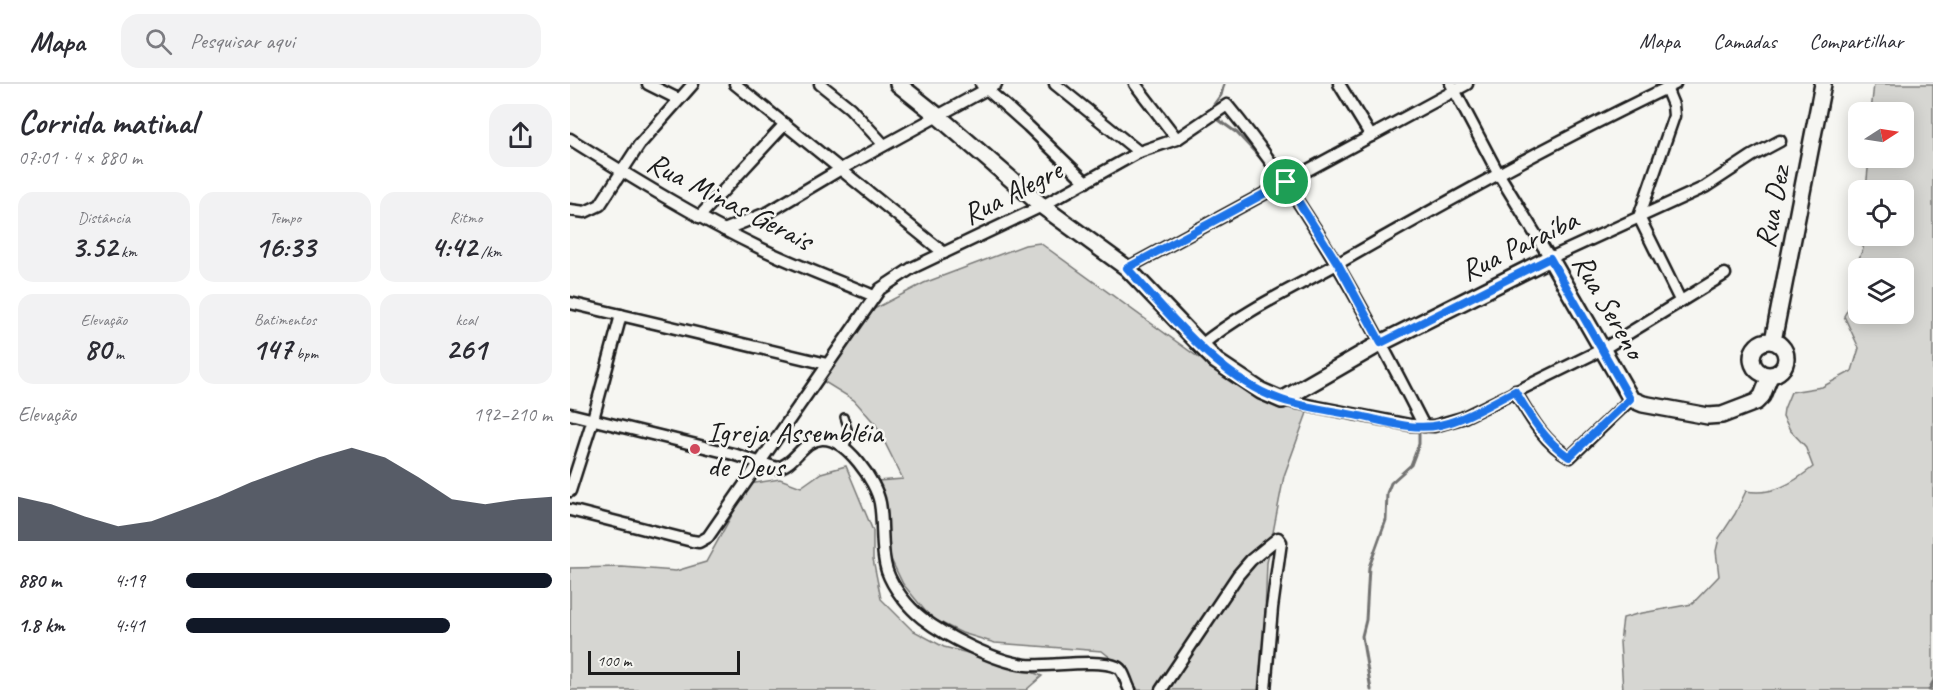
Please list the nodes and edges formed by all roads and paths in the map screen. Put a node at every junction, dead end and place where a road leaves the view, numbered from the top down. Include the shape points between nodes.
1 (648, 84) edge
2 (693, 84) edge
3 (735, 84) edge
4 (820, 84) edge
5 (898, 84) edge
6 (1055, 84) edge
7 (1134, 84) edge
8 (1340, 84) edge
9 (1467, 84) edge
10 (1822, 84) edge
11 (988, 86) edge
12 (1670, 86) edge
13 (1453, 88) edge
14 (678, 99) junction
15 (938, 116) junction
16 (785, 124) junction
17 (1371, 136) junction
18 (570, 139) edge
19 (1177, 139) junction
20 (1780, 141) dead end
21 (884, 145) junction
22 (1139, 152) junction
23 (841, 169) junction
24 (622, 172) junction
25 (1498, 173) junction
26 (1086, 182) junction
27 (1286, 182) junction
28 (1042, 206) junction
29 (570, 210) edge
30 (699, 217) junction
31 (1639, 217) junction
32 (724, 230) junction
33 (944, 253) junction
34 (1550, 258) junction
35 (1338, 264) junction
36 (1127, 268) junction
37 (1725, 274) dead end
38 (874, 296) junction
39 (1680, 300) junction
40 (570, 303) edge
41 (621, 315) junction
42 (1773, 341) junction
43 (1381, 343) junction
44 (1200, 346) junction
45 (1603, 349) junction
46 (827, 364) junction
47 (1770, 376) junction
48 (1515, 391) junction
49 (1630, 399) junction
50 (1282, 400) junction
51 (570, 414) edge
52 (844, 417) dead end
53 (593, 419) junction
54 (1424, 426) junction
55 (845, 448) junction
56 (761, 462) junction
57 (570, 491) edge
58 (570, 510) edge
59 (1130, 690) edge
60 (1161, 690) edge
61 (1265, 690) edge

1 - 14 street
2 - 14 street
3 - 16 street
4 - 21 street via 850,108
5 - 15 street
6 - 22 street
7 - 19 street
8 - 17 street
9 - 13 street
10 - 42 street, Rua Dez
11 - 15 street
11 - 26 street
12 - 25 street
12 - 31 street via 1674,116
13 - 17 street
13 - 25 street, Rua Sereno
14 - 24 street
15 - 21 street
15 - 28 street
16 - 23 street
16 - 30 street
17 - 27 street
18 - 24 street, Rua Minas Gerais
19 - 22 street, Rua Alegre
19 - 27 street, Rua Alegre via 1227,105
20 - 31 street, Rua Paraíba via 1705,187
21 - 23 street
22 - 26 street, Rua Alegre
23 - 32 street via 770,213
23 - 33 street
24 - 29 street via 600,205 585,212
24 - 30 street, Rua Minas Gerais
25 - 34 street, Rua Sereno
25 - 35 street
26 - 28 street, Rua Alegre
27 - 35 street
27 - 36 street
28 - 33 street, Rua Alegre
28 - 36 street
30 - 32 street, Rua Minas Gerais
31 - 34 street, Rua Paraíba
31 - 39 street
32 - 38 street, Rua Minas Gerais
33 - 38 street, Rua Alegre via 896,278
34 - 43 street, Rua Paraíba
34 - 45 street, Rua Sereno
35 - 43 street
35 - 44 street via 1250,310
36 - 44 street
37 - 39 street
38 - 46 street, Rua Alegre
39 - 45 street
40 - 41 street
41 - 46 street
41 - 53 street
42 - 47 street via 1782,346 1787,360 1780,372
42 - 47 street via 1759,344 1752,357 1757,371
43 - 50 street, Rua Paraíba
43 - 54 street
44 - 50 street via 1237,376
45 - 48 street
45 - 49 street, Rua Sereno
46 - 56 street, Rua Alegre
47 - 49 street via 1756,402 1722,415 1708,416
48 - 49 street via 1541,432 1569,457
48 - 54 street via 1462,418
50 - 54 street
51 - 53 street
52 - 55 lane via 850,435
53 - 56 street
53 - 57 street
55 - 56 street via 820,439 806,445 780,468
55 - 59 street via 867,475 880,501 885,563 890,578 920,616 951,636 1005,660 1025,665 1115,666
56 - 58 street, Rua Alegre via 708,537 701,541
60 - 61 street via 1238,575 1278,538 1281,542

